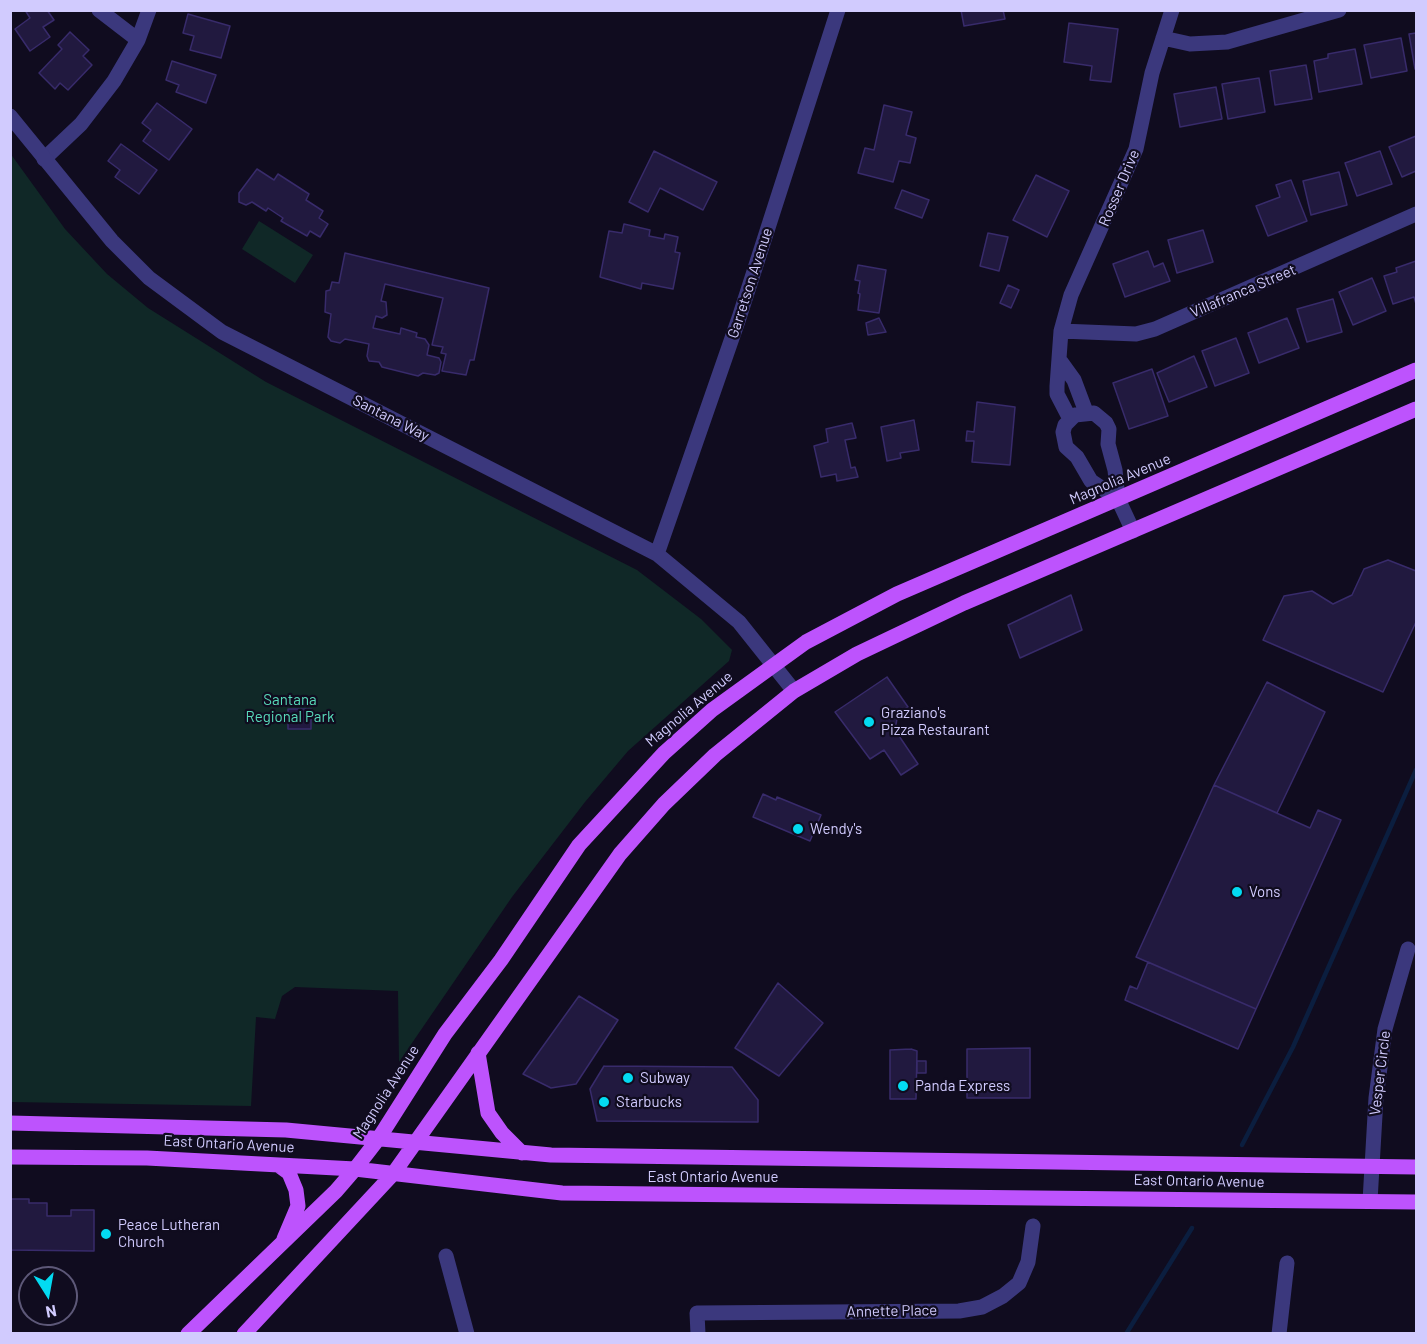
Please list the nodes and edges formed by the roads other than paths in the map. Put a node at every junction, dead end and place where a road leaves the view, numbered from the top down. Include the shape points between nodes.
1 (99, 10) edge
2 (148, 10) edge
3 (837, 10) edge
4 (1172, 10) edge
5 (1339, 10) edge
6 (1163, 38) junction
7 (138, 40) junction
8 (10, 116) edge
9 (44, 159) junction
10 (1416, 214) edge
11 (1061, 331) junction
12 (1061, 362) junction
13 (1416, 370) edge
14 (1416, 409) edge
15 (1086, 412) junction
16 (1070, 419) junction
17 (1118, 499) junction
18 (1132, 531) junction
19 (657, 554) junction
20 (774, 665) junction
21 (794, 691) junction
22 (1408, 949) dead end
23 (478, 1053) junction
24 (10, 1123) edge
25 (379, 1138) junction
26 (415, 1144) junction
27 (522, 1153) junction
28 (10, 1157) edge
29 (278, 1165) junction
30 (1371, 1167) junction
31 (1416, 1167) edge
32 (355, 1169) junction
33 (393, 1174) junction
34 (1370, 1201) junction
35 (1416, 1202) edge
36 (1033, 1226) dead end
37 (283, 1243) junction
38 (446, 1256) dead end
39 (1287, 1263) dead end
40 (188, 1334) edge
41 (244, 1334) edge
42 (467, 1334) edge
43 (698, 1334) edge
44 (1279, 1334) edge

1 - 7 street
2 - 7 street
3 - 19 street, Garretson Avenue via 739,318
4 - 6 street, Rosser Drive
5 - 6 street via 1227,42 1190,44
6 - 11 street, Rosser Drive via 1136,149 1071,295
7 - 9 street via 114,81 81,124
8 - 9 street, Santana Way
9 - 19 street, Santana Way via 119,249 149,278 222,332
10 - 11 street, Villafranca Street via 1155,329 1136,334
11 - 12 street, Rosser Drive
12 - 15 street via 1074,380
12 - 16 street, Rosser Drive via 1058,394
13 - 17 main road, Magnolia Avenue
14 - 18 main road
15 - 16 street
15 - 17 street via 1101,417 1109,429
16 - 17 street via 1063,432 1066,447 1092,482
17 - 18 street
17 - 20 main road, Magnolia Avenue via 897,594 806,642
18 - 21 main road via 905,630
19 - 20 street, Santana Way via 740,622
20 - 21 street, Santana Way
20 - 25 main road, Magnolia Avenue via 712,710 664,753 579,845 445,1034
21 - 23 main road via 715,755 620,854
22 - 30 street, Vesper Circle via 1385,1029
23 - 26 main road
23 - 27 main road via 488,1113
24 - 25 main road, East Ontario Avenue via 286,1131
25 - 26 main road, East Ontario Avenue
25 - 32 main road, Magnolia Avenue
26 - 27 main road, East Ontario Avenue
26 - 33 main road
27 - 30 main road, East Ontario Avenue
28 - 29 main road, East Ontario Avenue via 147,1158
29 - 32 main road, East Ontario Avenue
29 - 37 main road via 289,1173 298,1206
30 - 31 main road, East Ontario Avenue
30 - 34 street, Vesper Circle
32 - 33 main road, East Ontario Avenue
32 - 37 main road, Magnolia Avenue
33 - 34 main road, East Ontario Avenue via 562,1193 621,1195
33 - 41 main road
34 - 35 main road, East Ontario Avenue
36 - 43 street, Annette Place via 1028,1262 1019,1283 982,1307 959,1311 698,1313
37 - 40 main road, Magnolia Avenue
38 - 42 street
39 - 44 street

